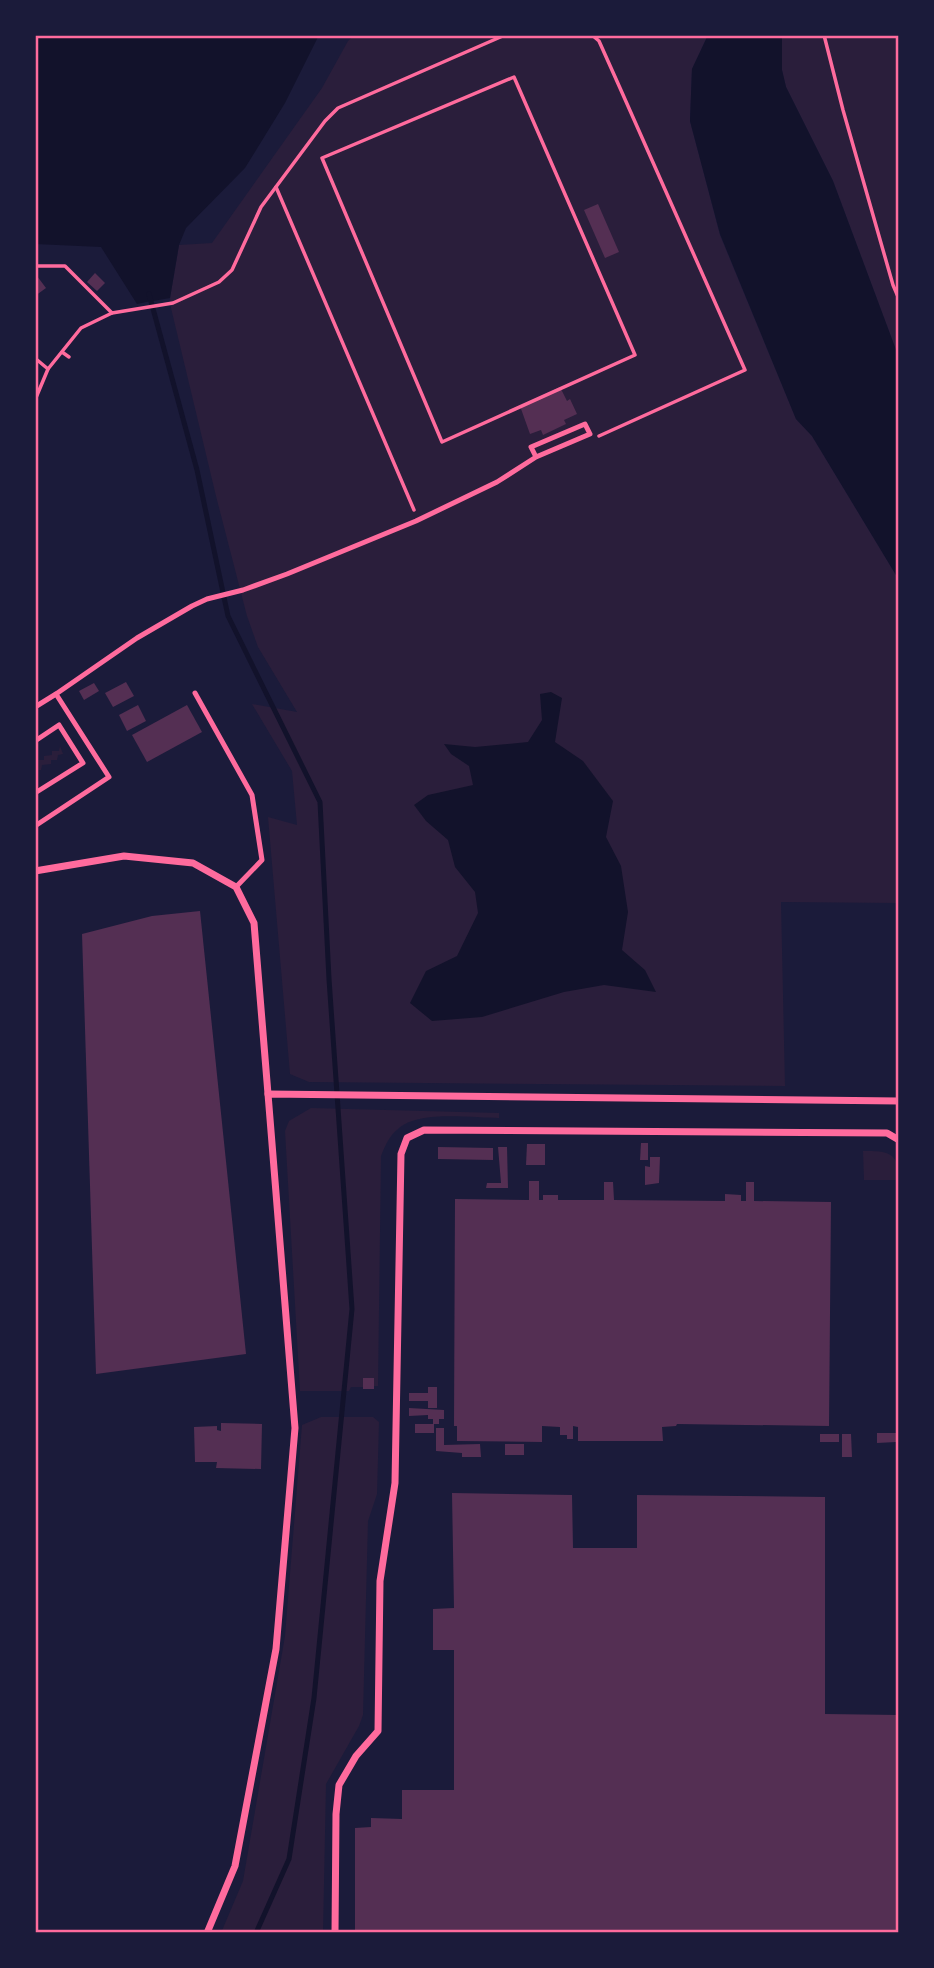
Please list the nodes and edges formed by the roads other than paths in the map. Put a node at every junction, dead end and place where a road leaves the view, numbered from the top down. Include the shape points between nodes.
1 (536, 457) junction
2 (195, 693) dead end
3 (55, 694) junction
4 (35, 707) edge
5 (35, 741) edge
6 (35, 793) edge
7 (35, 826) edge
8 (35, 871) edge
9 (236, 887) junction
10 (268, 1094) junction
11 (899, 1101) edge
12 (899, 1140) edge
13 (207, 1933) edge
14 (335, 1933) edge

1 - 1 lane via 590,435 585,424 531,447
1 - 3 lane via 497,482 418,520 286,574 207,599 137,638
2 - 9 lane via 252,795 262,860
3 - 4 lane
3 - 7 lane via 109,777
5 - 6 lane via 59,725 83,763
8 - 9 street via 124,856 193,863
9 - 10 street via 254,923
10 - 11 street
10 - 13 street via 295,1428 276,1649 235,1866
12 - 14 street via 887,1133 438,1130 407,1138 401,1154 395,1483 380,1581 378,1731 339,1785

